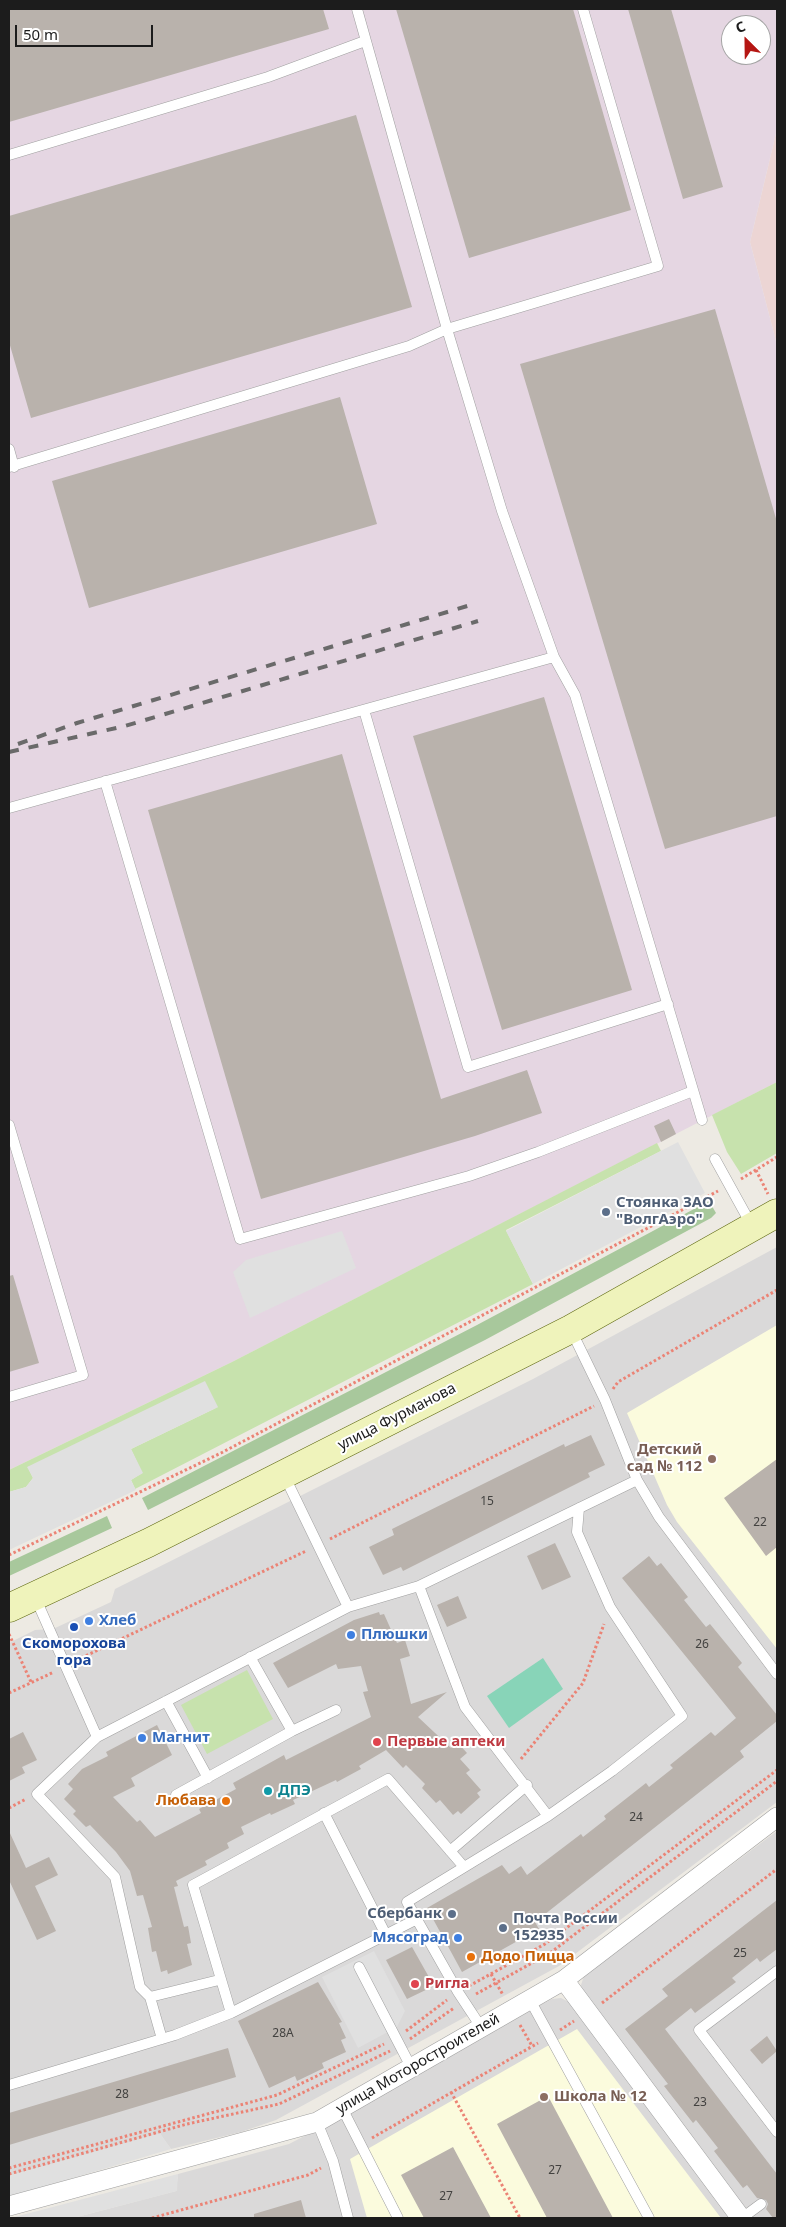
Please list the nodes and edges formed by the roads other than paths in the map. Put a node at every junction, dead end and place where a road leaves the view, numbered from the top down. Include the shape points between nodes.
1 (356, 9) edge
2 (583, 9) edge
3 (366, 41) junction
4 (9, 155) edge
5 (447, 329) junction
6 (9, 449) edge
7 (11, 467) edge
8 (554, 657) junction
9 (364, 710) junction
10 (105, 781) junction
11 (9, 808) edge
12 (668, 1004) junction
13 (694, 1091) junction
14 (702, 1120) dead end
15 (9, 1125) edge
16 (715, 1158) dead end
17 (775, 1207) edge
18 (752, 1227) junction
19 (570, 1329) junction
20 (9, 1397) edge
21 (284, 1475) junction
22 (637, 1480) junction
23 (580, 1508) junction
24 (419, 1586) junction
25 (34, 1596) junction
26 (348, 1607) junction
27 (9, 1608) edge
28 (250, 1657) junction
29 (777, 1674) edge
30 (166, 1701) junction
31 (336, 1710) dead end
32 (292, 1731) junction
33 (97, 1737) junction
34 (208, 1778) junction
35 (526, 1785) junction
36 (176, 1795) dead end
37 (324, 1813) junction
38 (548, 1816) junction
39 (777, 1817) edge
40 (450, 1851) junction
41 (464, 1868) junction
42 (417, 1919) junction
43 (386, 1935) junction
44 (359, 1967) dead end
45 (777, 1971) edge
46 (219, 1980) junction
47 (564, 1980) junction
48 (150, 1997) junction
49 (530, 2000) junction
50 (231, 2013) junction
51 (481, 2027) junction
52 (162, 2039) junction
53 (412, 2067) junction
54 (9, 2085) edge
55 (342, 2108) junction
56 (317, 2122) junction
57 (777, 2132) edge
58 (761, 2204) dead end
59 (9, 2206) edge
60 (348, 2218) edge
61 (398, 2218) edge
62 (649, 2218) edge
63 (742, 2218) edge

1 - 3 lane
2 - 5 lane via 658,266
3 - 4 lane via 268,77
3 - 5 lane
5 - 7 lane via 409,346
5 - 8 lane via 502,511
6 - 7 lane
8 - 9 lane
8 - 12 lane via 575,695 587,731
9 - 10 lane
9 - 12 lane via 468,1067
10 - 11 lane
10 - 13 lane via 240,1239 469,1176
12 - 13 lane
13 - 14 lane
15 - 20 lane via 83,1375
16 - 18 lane
17 - 18 main road, улица Фурманова
18 - 19 main road, улица Фурманова
19 - 21 main road, улица Фурманова
19 - 22 lane
21 - 25 main road, улица Фурманова
21 - 26 lane
22 - 23 lane
22 - 29 lane via 659,1517
23 - 24 lane
23 - 38 lane via 577,1532 610,1607 682,1716 612,1772
24 - 26 lane
24 - 35 lane via 465,1707
25 - 27 main road, улица Фурманова
25 - 33 lane
26 - 28 lane
28 - 30 lane
28 - 32 lane
30 - 33 lane
30 - 34 lane
31 - 32 lane
32 - 34 lane
33 - 48 lane via 38,1794 116,1877 140,1986
34 - 36 lane
35 - 38 lane
35 - 40 lane
37 - 40 lane via 388,1779
37 - 43 lane
37 - 46 lane via 193,1885
38 - 41 lane
39 - 47 street, улица Моторостроителей
40 - 41 lane
41 - 42 lane via 407,1902
42 - 43 lane
42 - 51 lane
43 - 50 lane
44 - 53 lane
45 - 57 lane via 699,2030
46 - 48 lane
46 - 50 lane
47 - 49 street, улица Моторостроителей
47 - 63 street
48 - 52 lane
49 - 51 street, улица Моторостроителей
49 - 62 lane
50 - 52 lane
51 - 53 street, улица Моторостроителей
52 - 54 lane
53 - 55 street, улица Моторостроителей
55 - 56 street, улица Моторостроителей
55 - 61 lane
56 - 59 street, улица Моторостроителей
56 - 60 lane via 333,2161
58 - 63 lane

